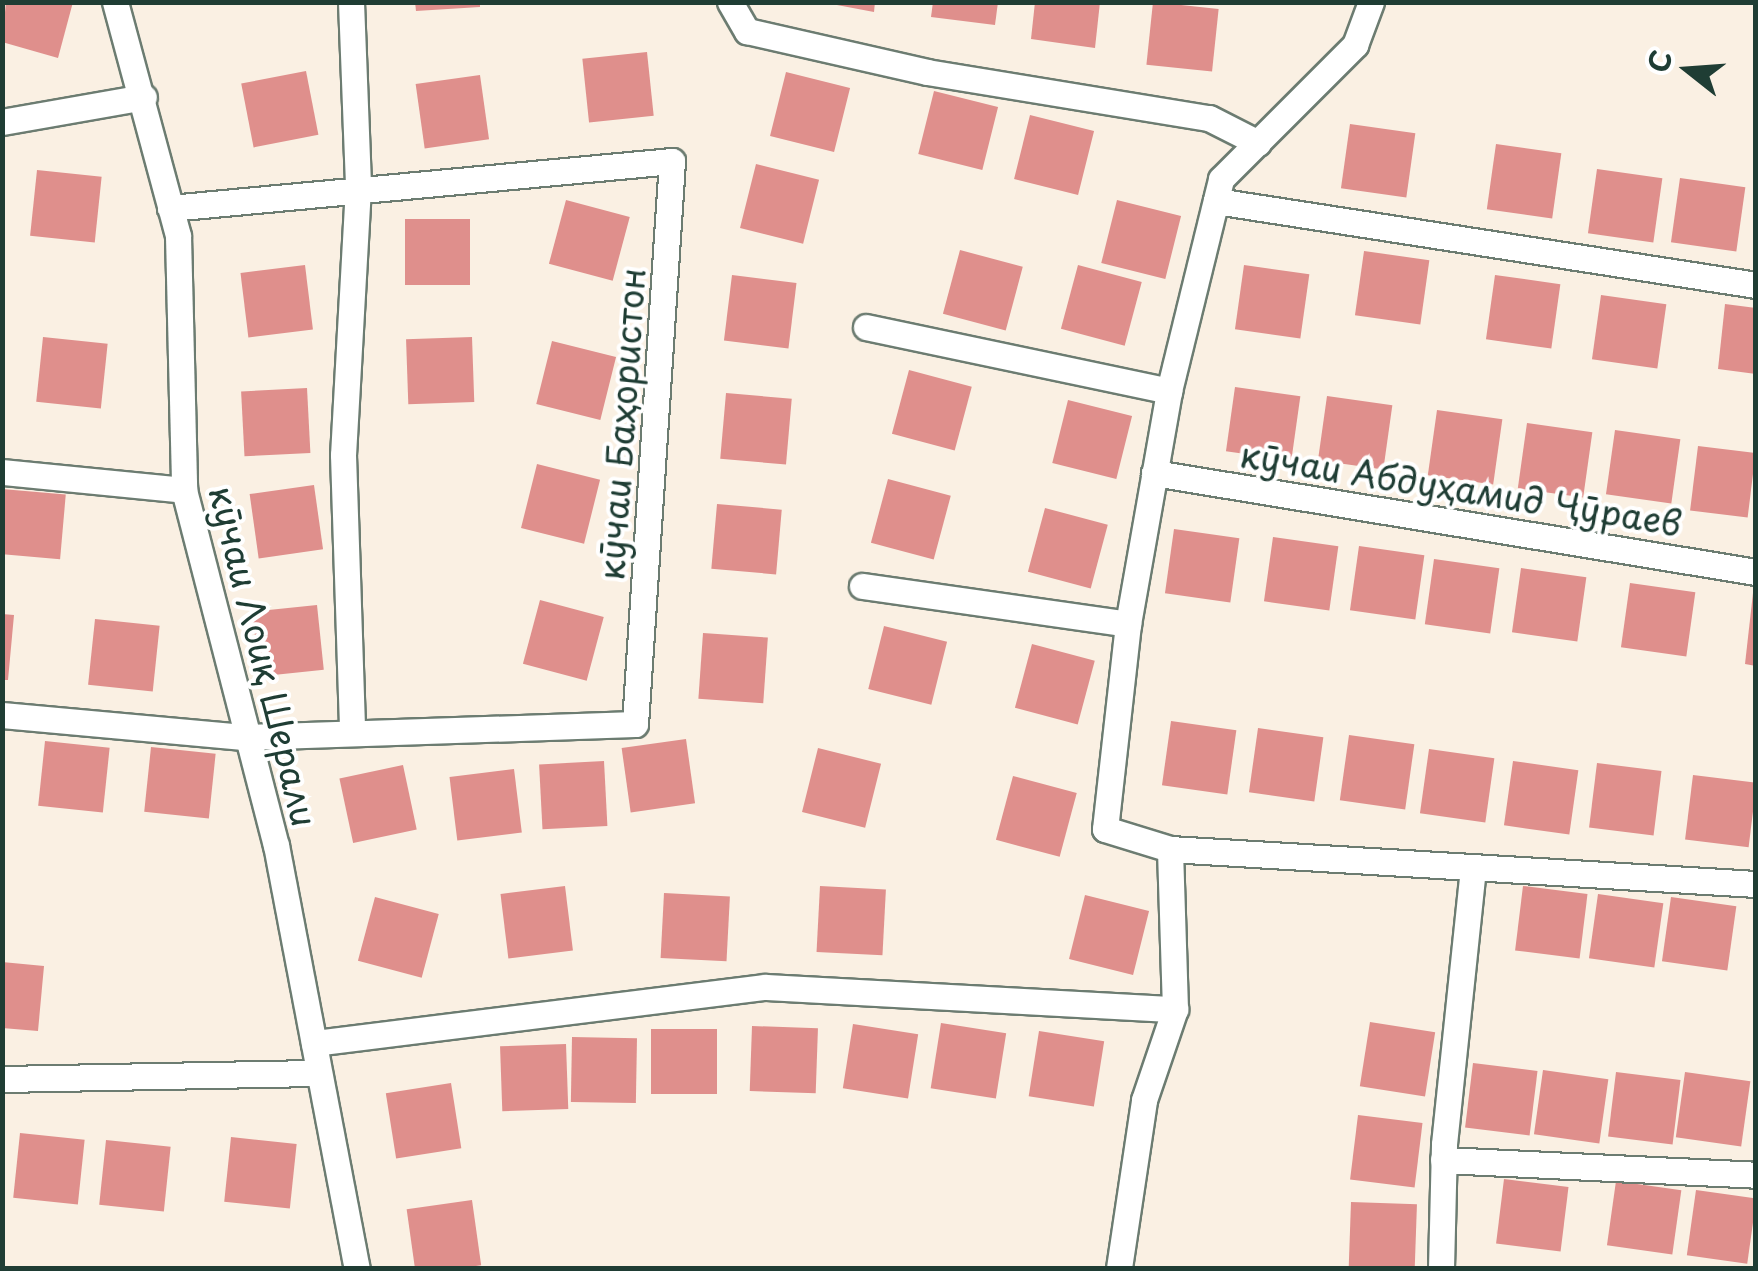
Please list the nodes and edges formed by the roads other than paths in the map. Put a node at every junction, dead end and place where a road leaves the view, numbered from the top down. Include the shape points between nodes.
1 (115, 2) edge
2 (351, 2) edge
3 (730, 2) edge
4 (1371, 2) edge
5 (144, 97) junction
6 (2, 122) edge
7 (1258, 143) junction
8 (358, 187) junction
9 (1216, 201) junction
10 (170, 208) junction
11 (1756, 285) edge
12 (866, 326) dead end
13 (1169, 392) junction
14 (2, 472) edge
15 (1154, 473) junction
16 (184, 490) junction
17 (1756, 572) edge
18 (862, 586) dead end
19 (1128, 624) junction
20 (2, 715) edge
21 (352, 733) junction
22 (246, 736) junction
23 (1170, 849) junction
24 (1473, 868) junction
25 (1756, 884) edge
26 (1174, 1009) junction
27 (314, 1043) junction
28 (318, 1073) junction
29 (2, 1079) edge
30 (1443, 1160) junction
31 (1756, 1176) edge
32 (357, 1268) edge
33 (1119, 1268) edge
34 (1441, 1268) edge

1 - 5 street, кӯчаи Лоиқ Шерали
2 - 8 street
3 - 7 street via 747,31 927,72 1209,118
4 - 7 street via 1355,45
5 - 6 street
5 - 10 street, кӯчаи Лоиқ Шерали
7 - 9 street via 1221,179
8 - 10 street, кӯчаи Баҳористон
8 - 21 street via 343,456
8 - 21 street, кӯчаи Баҳористон via 672,161 636,724
9 - 11 street
9 - 13 street
10 - 16 street, кӯчаи Лоиқ Шерали via 178,236
12 - 13 street
13 - 15 street
14 - 16 street
15 - 17 street, кӯчаи Абдуҳамид Ҷӯраев
15 - 19 street
16 - 22 street, кӯчаи Лоиқ Шерали
18 - 19 street
19 - 23 street via 1106,829
20 - 22 street, кӯчаи Баҳористон
21 - 22 street, кӯчаи Баҳористон
22 - 27 street, кӯчаи Лоиқ Шерали via 276,844
23 - 24 street
23 - 26 street
24 - 25 street
24 - 30 street
26 - 27 street via 765,987
26 - 33 street via 1144,1100
27 - 28 street, кӯчаи Лоиқ Шерали
28 - 29 street
28 - 32 street, кӯчаи Лоиқ Шерали
30 - 31 street
30 - 34 street

